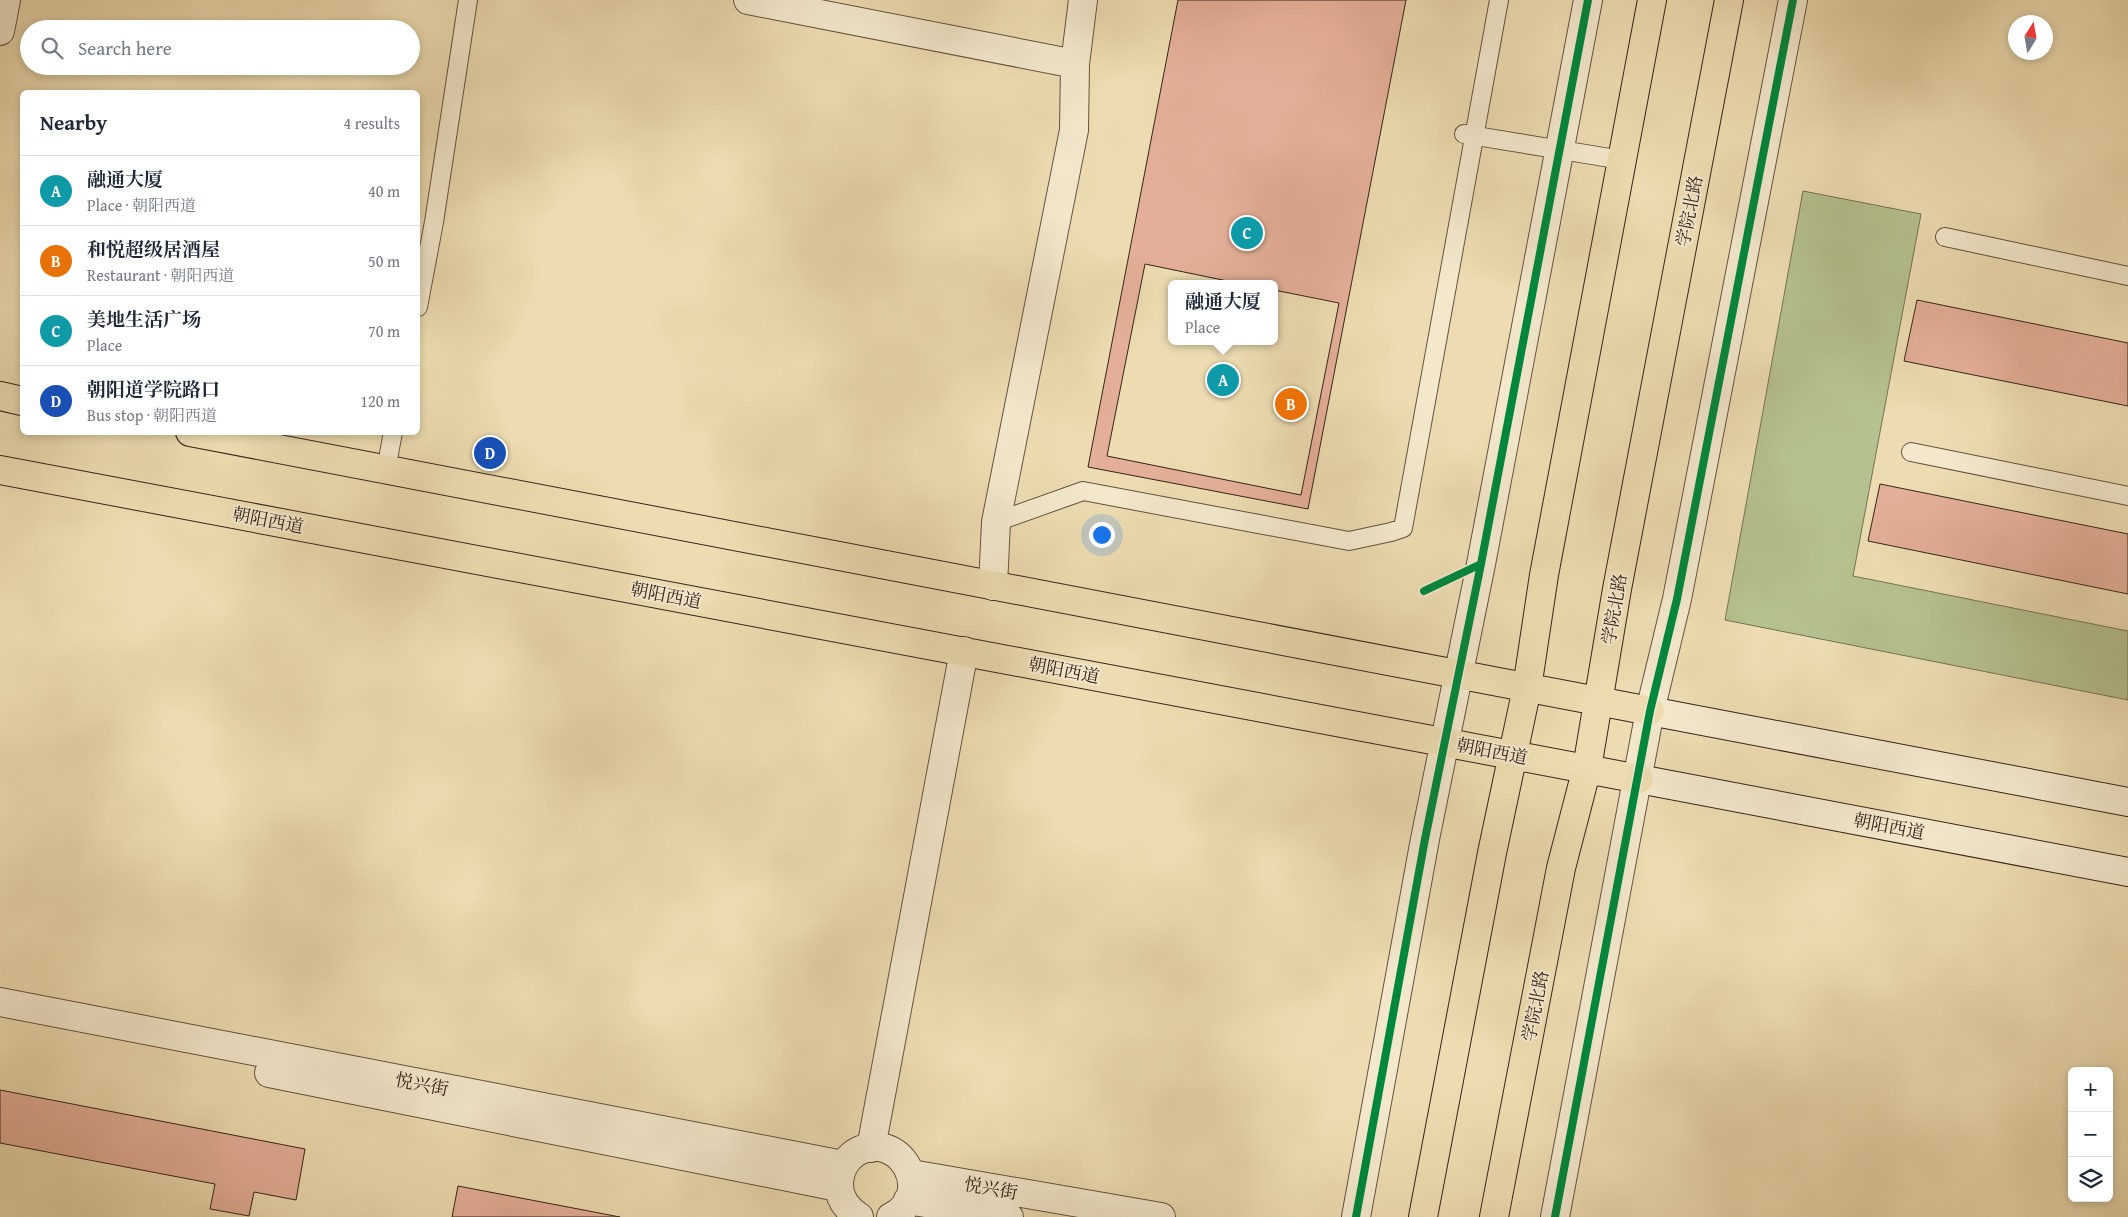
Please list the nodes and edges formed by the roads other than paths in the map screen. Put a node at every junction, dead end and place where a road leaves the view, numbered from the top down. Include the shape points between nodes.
1 (6, 0) edge
2 (468, 0) edge
3 (748, 0) edge
4 (1083, 0) edge
5 (1488, 0) edge
6 (1499, 0) edge
7 (1588, 0) edge
8 (1652, 0) edge
9 (1729, 0) edge
10 (1793, 0) edge
11 (0, 31) edge
12 (1075, 64) junction
13 (1469, 136) junction
14 (1559, 150) junction
15 (1622, 160) junction
16 (1945, 237) dead end
17 (2128, 276) edge
18 (420, 296) edge
19 (0, 396) edge
20 (20, 401) edge
21 (205, 435) edge
22 (392, 435) edge
23 (1911, 452) dead end
24 (0, 470) edge
25 (386, 470) junction
26 (2128, 496) edge
27 (996, 522) junction
28 (992, 586) junction
29 (971, 653) junction
30 (1458, 674) junction
31 (1527, 688) junction
32 (1598, 701) junction
33 (1650, 711) junction
34 (1445, 742) junction
35 (1512, 754) junction
36 (1587, 768) junction
37 (1639, 778) junction
38 (2128, 802) edge
39 (2128, 872) edge
40 (0, 1002) edge
41 (0, 1020) edge
42 (880, 1149) junction
43 (841, 1176) junction
44 (903, 1197) edge
45 (859, 1217) edge
46 (1009, 1217) edge
47 (1161, 1217) edge
48 (1356, 1217) edge
49 (1423, 1217) edge
50 (1494, 1217) edge
51 (1555, 1217) edge

1 - 11 street
2 - 18 lane
3 - 12 street
4 - 12 street
5 - 13 lane
6 - 13 lane
7 - 14 street
8 - 15 main road
9 - 32 main road, 学院北路
10 - 33 street via 1677,599
12 - 27 street via 1074,130
13 - 14 lane
13 - 27 lane via 1391,532 1349,541 1083,491
14 - 15 lane
14 - 30 street
15 - 31 main road via 1544,575
16 - 17 lane
19 - 20 main road
21 - 25 main road
22 - 25 lane
23 - 26 lane
24 - 29 main road, 朝阳西道
25 - 28 main road
27 - 28 street
28 - 30 main road
29 - 34 main road, 朝阳西道
29 - 42 street
30 - 31 main road
30 - 34 street
31 - 32 main road
31 - 35 main road
32 - 33 main road
32 - 36 main road, 学院北路
33 - 37 street
33 - 38 street
34 - 35 main road, 朝阳西道
34 - 48 street
35 - 36 main road, 朝阳西道
35 - 49 main road
36 - 37 main road, 朝阳西道
36 - 50 main road, 学院北路 via 1561,868
37 - 39 street, 朝阳西道
37 - 51 street
40 - 43 street, 悦兴街
41 - 43 street, 悦兴街
42 - 43 street via 860,1150 850,1157
42 - 44 street via 899,1156 906,1164
43 - 45 street via 845,1205
44 - 46 street, 悦兴街
44 - 47 street, 悦兴街

